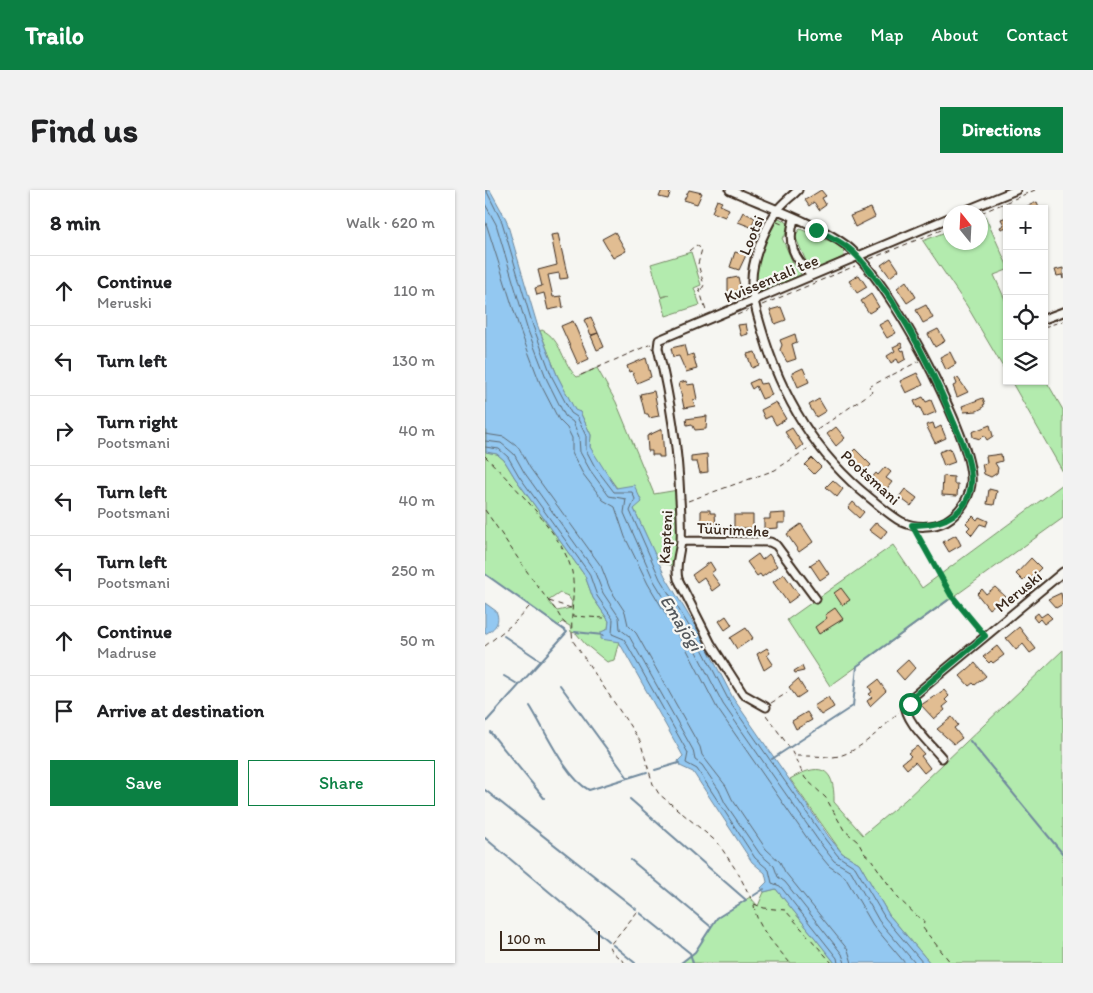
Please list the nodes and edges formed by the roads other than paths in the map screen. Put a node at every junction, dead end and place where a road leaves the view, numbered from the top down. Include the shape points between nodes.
1 (730, 190) edge
2 (798, 190) edge
3 (1016, 190) edge
4 (979, 205) edge
5 (777, 210) junction
6 (794, 219) junction
7 (943, 221) edge
8 (860, 259) junction
9 (812, 275) junction
10 (755, 304) junction
11 (1063, 312) edge
12 (1048, 318) edge
13 (659, 340) joint
14 (681, 541) junction
15 (1063, 572) edge
16 (817, 599) dead end
17 (766, 707) road end
18 (942, 758) dead end

1 - 5 street
2 - 5 street, Lootsi
3 - 4 street
5 - 6 street
5 - 10 street, Lootsi via 753,267 751,285
6 - 8 street via 839,241
6 - 9 street via 791,243 800,262
7 - 8 street, Kvissentali tee
8 - 9 street, Kvissentali tee
8 - 10 street, Pootsmani via 886,294 924,358 957,430 971,482 962,507 948,520 929,526 900,521 855,486 810,435 774,367
9 - 10 street, Kvissentali tee
10 - 13 street, Kvissentali tee
11 - 12 street
13 - 14 street, Kapteni via 675,429
14 - 16 street, Tüürimehe via 776,545
14 - 17 street, Kapteni via 676,571 678,579 711,644 743,694
15 - 18 street, Meruski via 905,703 911,720

